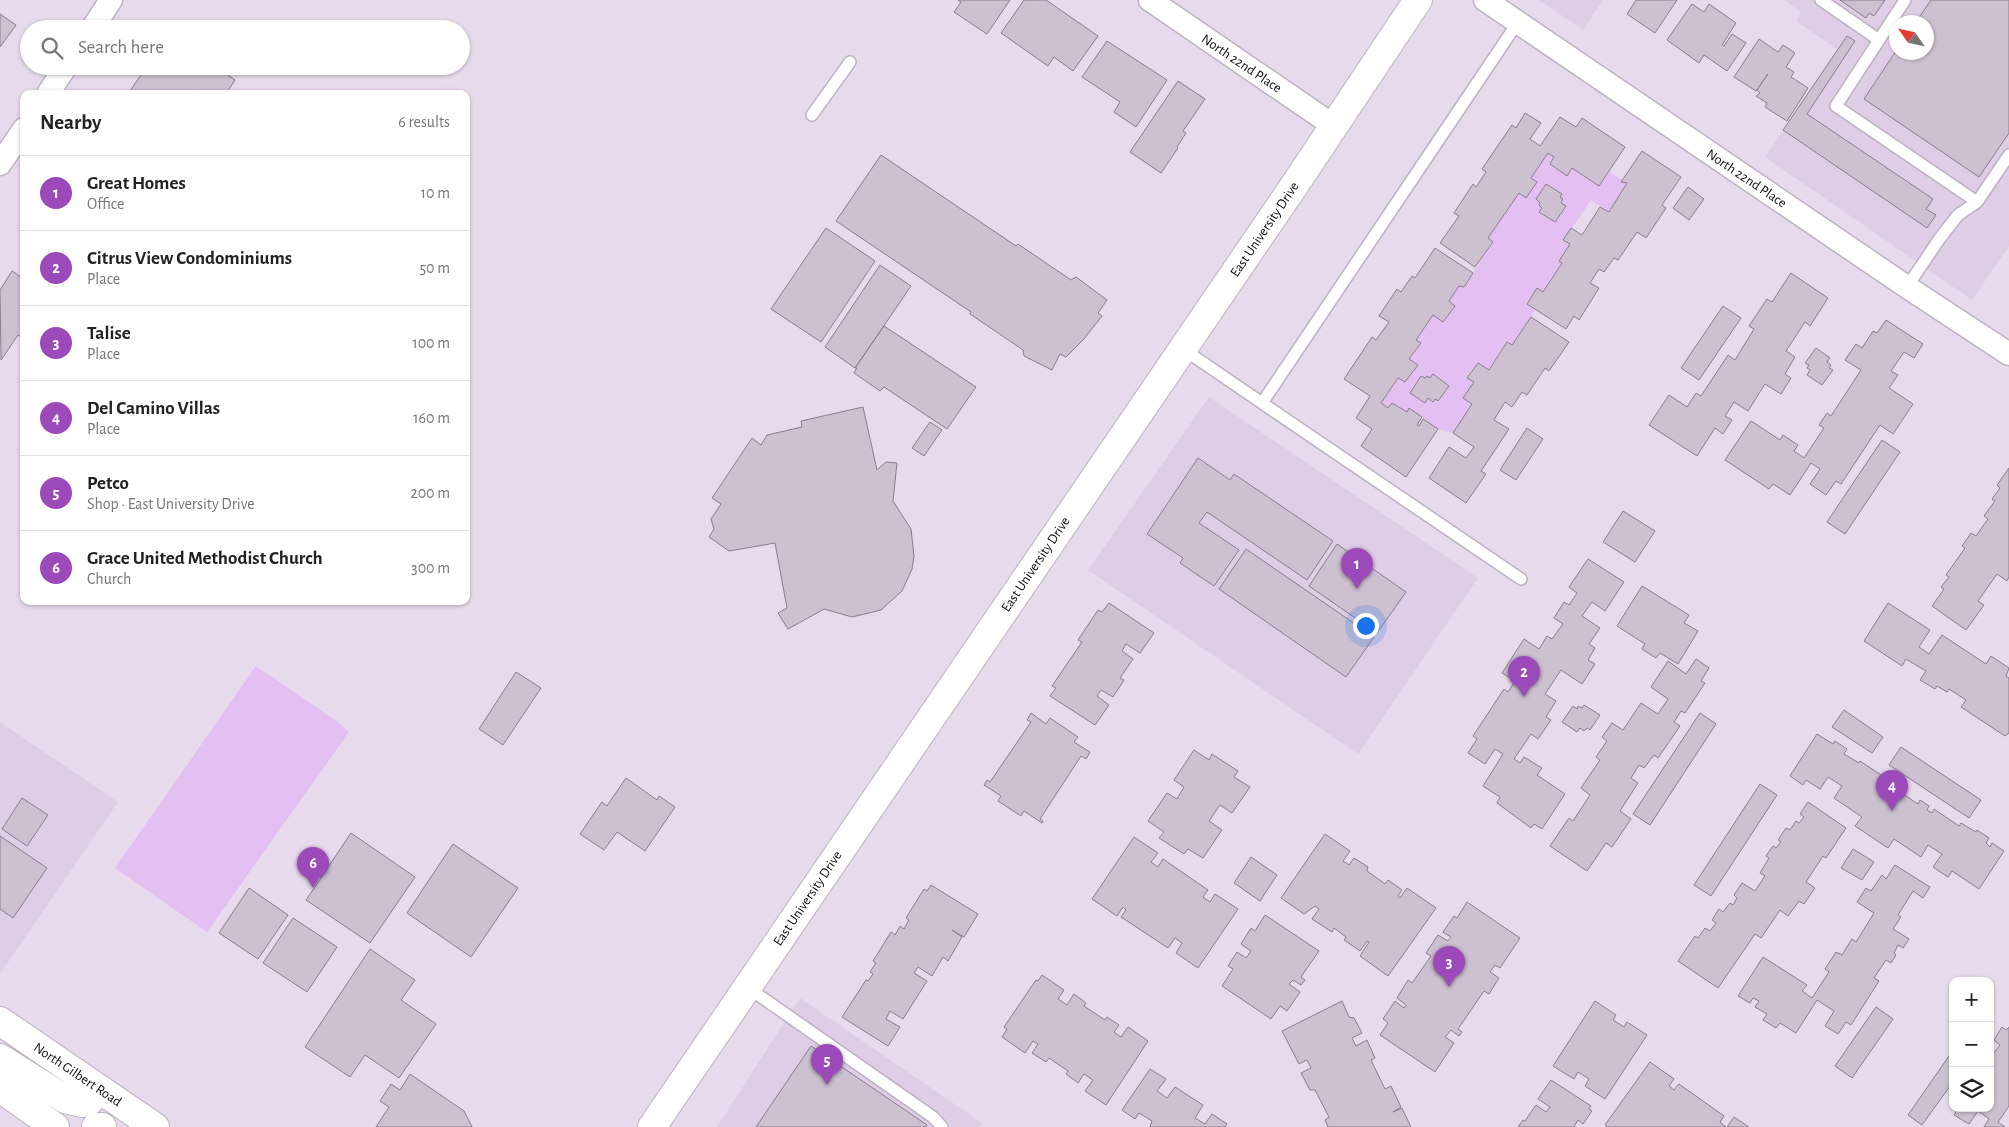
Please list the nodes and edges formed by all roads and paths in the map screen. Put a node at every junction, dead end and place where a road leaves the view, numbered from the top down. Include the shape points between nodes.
1 (111, 0) edge
2 (1150, 0) edge
3 (1418, 0) edge
4 (1486, 0) edge
5 (1821, 0) edge
6 (1905, 0) edge
7 (98, 20) edge
8 (1518, 22) junction
9 (1879, 40) junction
10 (850, 62) dead end
11 (60, 75) edge
12 (51, 90) edge
13 (812, 114) dead end
14 (1334, 126) junction
15 (20, 135) edge
16 (2009, 155) edge
17 (0, 164) edge
18 (1977, 202) junction
19 (1908, 288) junction
20 (1182, 349) junction
21 (2009, 354) edge
22 (1262, 403) junction
23 (1521, 579) dead end
24 (746, 987) junction
25 (0, 1021) edge
26 (0, 1058) edge
27 (0, 1088) edge
28 (101, 1090) junction
29 (55, 1127) edge
30 (96, 1127) edge
31 (102, 1127) edge
32 (155, 1127) edge
33 (652, 1127) edge
34 (942, 1127) edge

1 - 7 street
2 - 14 street, North 22nd Place
3 - 14 main road, East University Drive
4 - 8 street, North 22nd Place
5 - 9 lane
6 - 9 lane
8 - 19 street, North 22nd Place
8 - 22 lane
9 - 18 lane via 1836,106
10 - 13 lane
11 - 12 street
14 - 20 main road, East University Drive
15 - 17 street
16 - 18 lane
18 - 19 lane via 1958,215
19 - 21 street, North 22nd Place
20 - 22 lane
20 - 24 main road, East University Drive
22 - 23 lane
24 - 33 main road, East University Drive
24 - 34 lane via 933,1117
25 - 28 main road, North Gilbert Road
26 - 28 main road via 65,1099 88,1102
27 - 29 main road
28 - 32 main road, North Gilbert Road
30 - 31 main road

